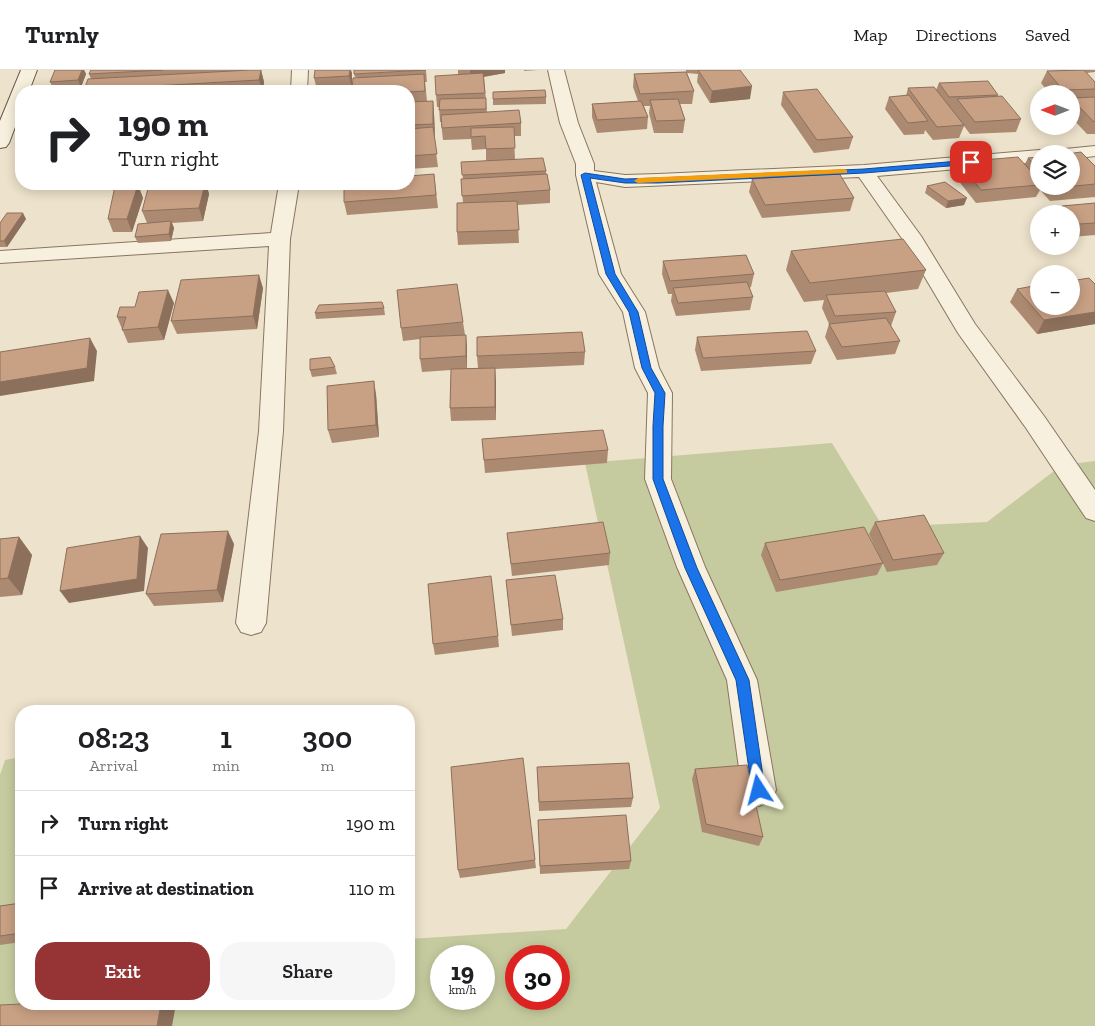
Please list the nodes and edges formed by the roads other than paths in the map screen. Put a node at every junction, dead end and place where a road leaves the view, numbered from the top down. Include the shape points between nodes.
1 (29, 70) edge
2 (300, 70) edge
3 (556, 70) edge
4 (23, 85) edge
5 (299, 85) edge
6 (15, 105) edge
7 (0, 143) edge
8 (1095, 150) edge
9 (1080, 152) edge
10 (1030, 157) edge
11 (864, 171) junction
12 (585, 175) junction
13 (288, 190) edge
14 (280, 239) junction
15 (0, 257) edge
16 (1095, 511) edge
17 (252, 622) dead end
18 (759, 790) dead end

1 - 4 street
2 - 5 street
3 - 12 street via 569,123 585,164
6 - 7 street
8 - 9 street
10 - 11 street
11 - 12 street via 625,181
11 - 16 street via 911,236 966,328
12 - 18 street via 610,274 634,312 647,368 660,393 658,479 691,568 742,680
13 - 14 street
14 - 15 street
14 - 17 street via 271,431

